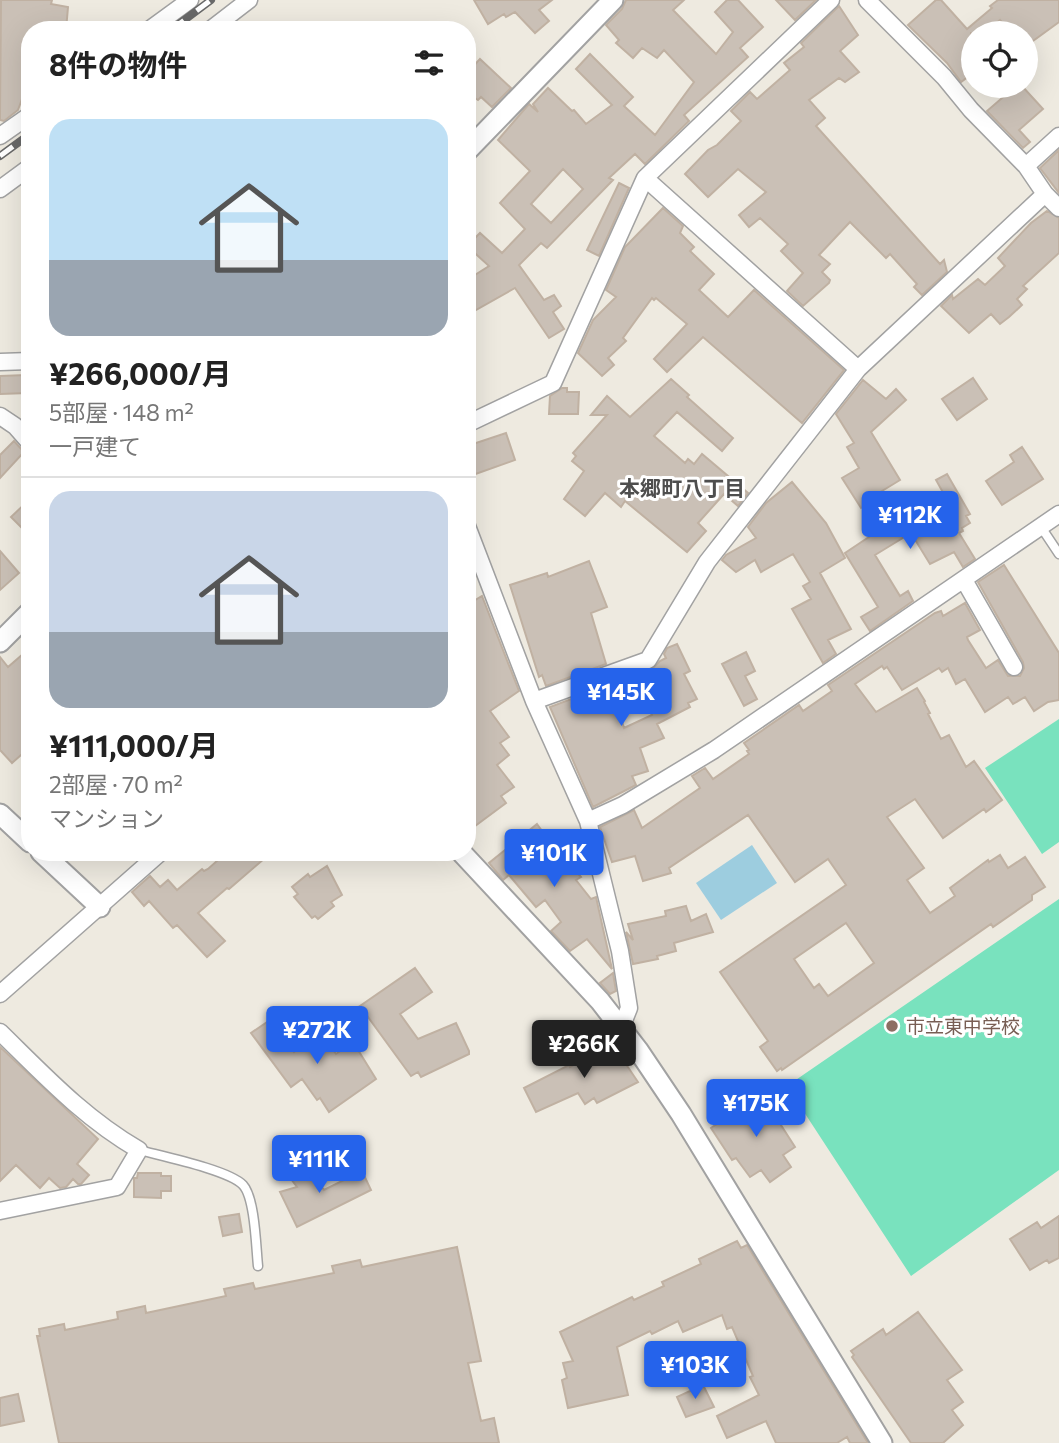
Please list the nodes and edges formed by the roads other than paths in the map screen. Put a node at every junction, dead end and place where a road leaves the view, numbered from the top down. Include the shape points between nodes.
1 (190, 0) edge
2 (249, 0) edge
3 (612, 0) edge
4 (831, 0) edge
5 (867, 0) edge
6 (161, 21) edge
7 (222, 21) edge
8 (21, 121) edge
9 (0, 136) edge
10 (1059, 136) edge
11 (476, 142) edge
12 (1026, 166) junction
13 (21, 174) edge
14 (645, 178) junction
15 (0, 189) edge
16 (1045, 194) junction
17 (1059, 208) edge
18 (21, 361) edge
19 (0, 362) edge
20 (858, 369) junction
21 (0, 416) edge
22 (476, 420) edge
23 (21, 433) edge
24 (1059, 514) edge
25 (1041, 527) junction
26 (476, 550) edge
27 (1059, 554) edge
28 (964, 580) junction
29 (21, 621) edge
30 (0, 642) edge
31 (1014, 667) dead end
32 (534, 701) junction
33 (0, 814) edge
34 (588, 821) junction
35 (21, 834) edge
36 (51, 861) edge
37 (151, 861) edge
38 (469, 861) edge
39 (100, 907) junction
40 (0, 994) edge
41 (621, 1028) junction
42 (0, 1032) edge
43 (139, 1150) junction
44 (0, 1211) edge
45 (258, 1266) dead end
46 (882, 1443) edge

1 - 6 street
2 - 7 street
3 - 11 street
4 - 14 street
5 - 12 street
8 - 9 street
10 - 12 street
12 - 16 street
13 - 15 street
14 - 20 street
14 - 22 street via 554,383
16 - 17 street
16 - 20 street
18 - 19 street
20 - 32 street via 707,562 648,660
21 - 23 street
24 - 25 street
25 - 27 lane
25 - 28 street
26 - 32 street
28 - 31 street
28 - 34 street via 714,750
29 - 30 street
32 - 34 street
33 - 35 street
34 - 41 street via 621,951 628,1008
36 - 39 street
37 - 39 street
38 - 41 street
39 - 40 street
41 - 46 street via 681,1114
42 - 43 street via 77,1108
43 - 44 street via 117,1187
43 - 45 lane via 212,1169 243,1185

